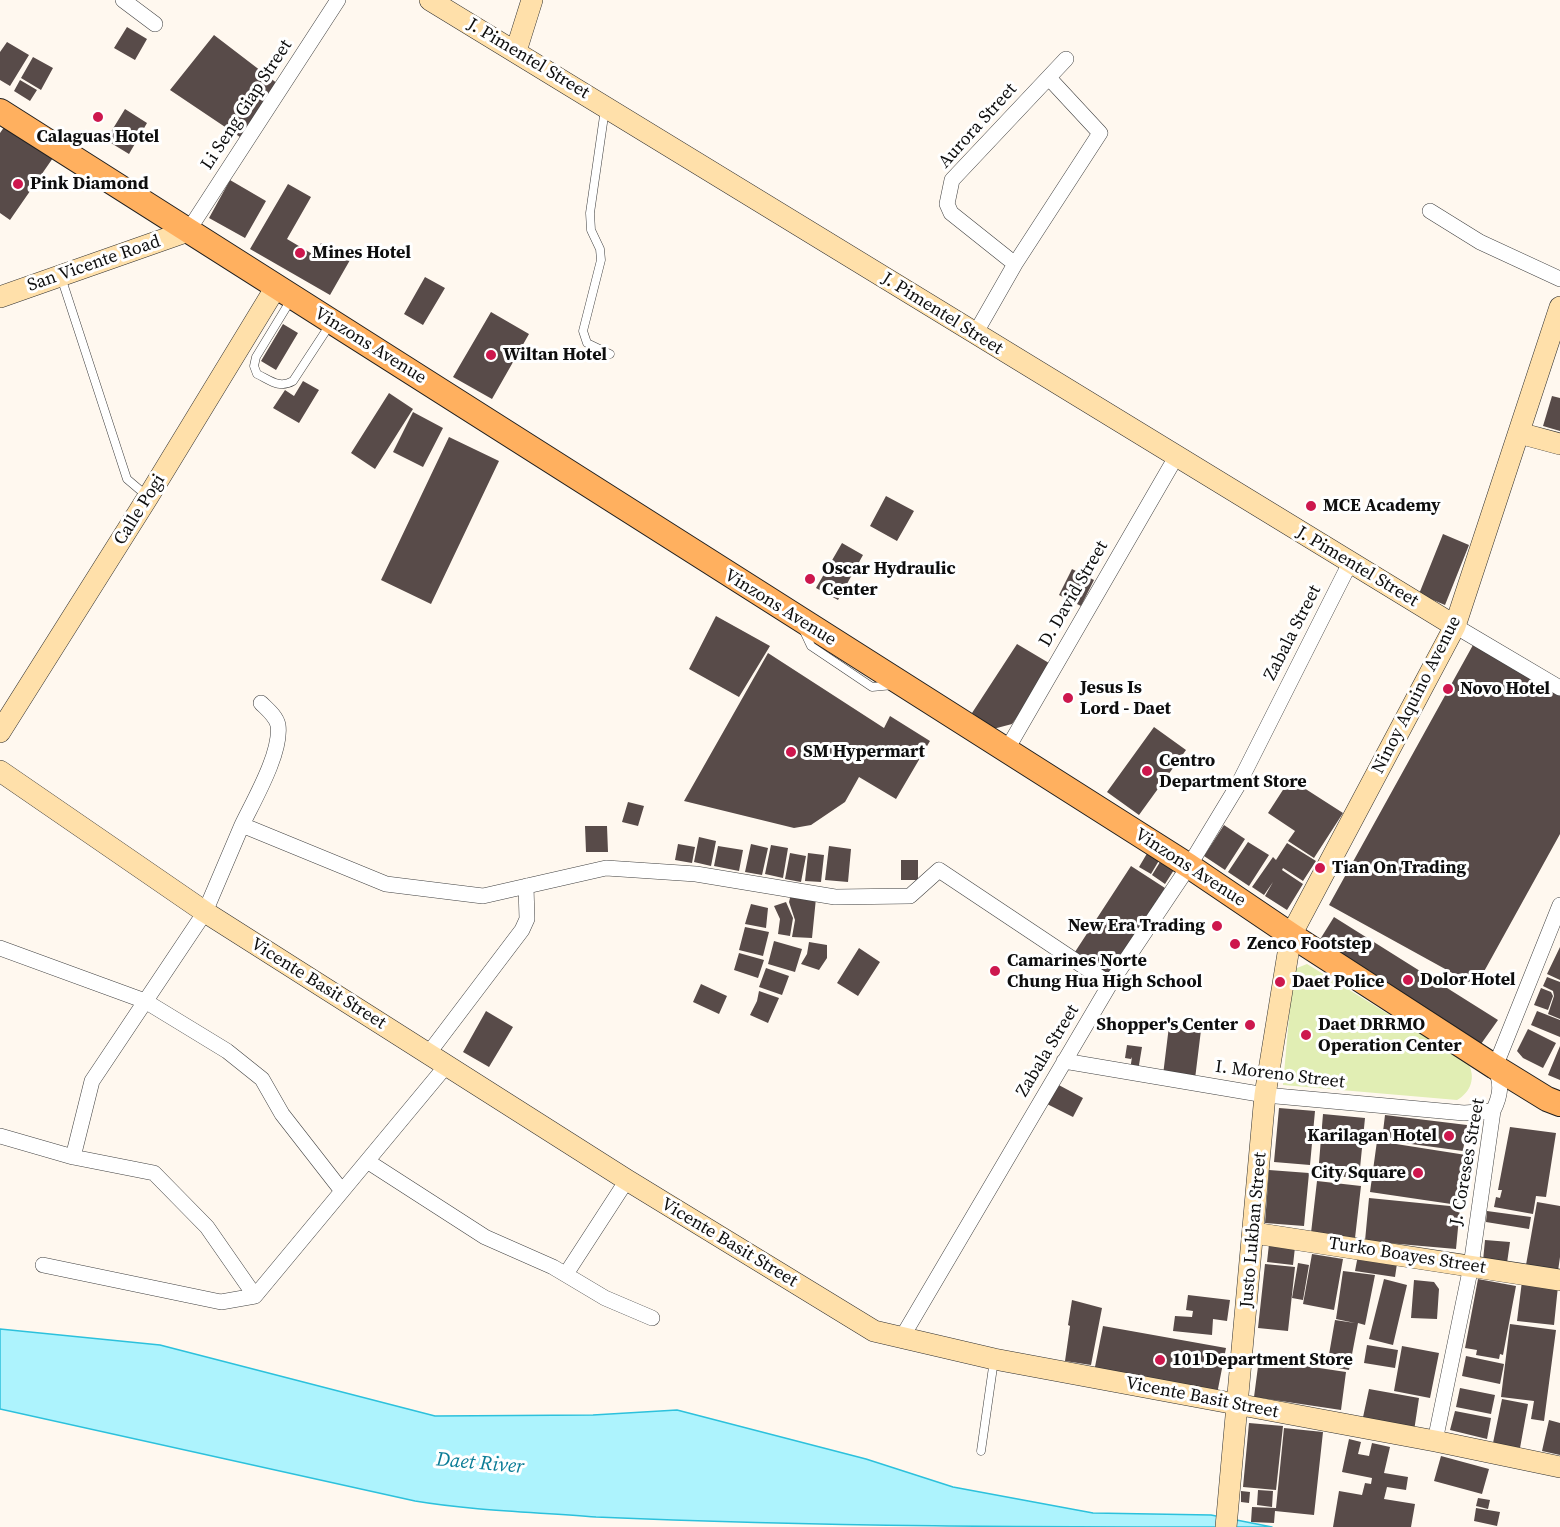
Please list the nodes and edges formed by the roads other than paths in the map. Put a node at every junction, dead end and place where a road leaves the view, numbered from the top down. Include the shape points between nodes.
1 (123, 0) edge
2 (338, 0) edge
3 (430, 0) edge
4 (532, 0) edge
5 (154, 24) dead end
6 (516, 51) junction
7 (1066, 59) dead end
8 (1049, 78) junction
9 (606, 107) junction
10 (5, 117) edge
11 (1430, 210) dead end
12 (188, 231) junction
13 (1015, 264) junction
14 (61, 277) junction
15 (1560, 279) edge
16 (284, 292) junction
17 (0, 297) edge
18 (1560, 307) edge
19 (331, 322) junction
20 (975, 334) junction
21 (610, 354) dead end
22 (1519, 433) junction
23 (1560, 444) edge
24 (1176, 457) junction
25 (148, 497) junction
26 (1350, 563) junction
27 (1455, 626) junction
28 (1560, 687) edge
29 (261, 703) dead end
30 (0, 732) edge
31 (1006, 751) junction
32 (0, 771) edge
33 (242, 825) junction
34 (1189, 866) junction
35 (526, 886) junction
36 (1560, 905) edge
37 (205, 912) junction
38 (1291, 935) junction
39 (0, 948) edge
40 (1110, 984) junction
41 (146, 1001) junction
42 (428, 1054) junction
43 (1064, 1061) junction
44 (446, 1066) junction
45 (1495, 1067) junction
46 (1265, 1095) junction
47 (1560, 1104) edge
48 (1493, 1111) junction
49 (0, 1136) edge
50 (73, 1157) junction
51 (367, 1161) junction
52 (627, 1180) junction
53 (342, 1191) junction
54 (1254, 1233) junction
55 (43, 1265) dead end
56 (1471, 1266) junction
57 (566, 1274) junction
58 (1560, 1280) edge
59 (255, 1296) junction
60 (652, 1318) dead end
61 (901, 1339) junction
62 (994, 1359) junction
63 (1238, 1404) junction
64 (1435, 1441) junction
65 (981, 1451) dead end
66 (1560, 1467) edge
67 (1226, 1527) edge

1 - 5 street
2 - 12 street, Li Seng Giap Street
3 - 6 street, J. Pimentel Street
4 - 6 street
6 - 9 street, J. Pimentel Street
7 - 8 street, Aurora Street
8 - 13 street via 1100,133
8 - 13 street, Aurora Street via 952,180 948,194 951,213
9 - 20 street, J. Pimentel Street
9 - 21 lane via 590,213 601,260 584,331 587,343
10 - 12 main road, Vinzons Avenue
11 - 15 street via 1480,242
12 - 14 street, San Vicente Road
12 - 16 main road, Vinzons Avenue
13 - 20 street
14 - 17 street, San Vicente Road
14 - 25 lane via 127,479
16 - 19 main road, Vinzons Avenue
16 - 19 lane via 256,357 257,374 279,386 293,381
16 - 25 street, Calle Pogi
18 - 22 street, Ninoy Aquino Avenue
19 - 31 main road, Vinzons Avenue
20 - 24 street, J. Pimentel Street
22 - 23 street
22 - 27 street, Ninoy Aquino Avenue
24 - 26 street, J. Pimentel Street
24 - 31 street, D. David Street
25 - 30 street, Calle Pogi
26 - 27 street, J. Pimentel Street
26 - 34 street, Zabala Street via 1238,785
27 - 28 street
27 - 38 street, Ninoy Aquino Avenue
29 - 33 street via 275,717 277,743 265,779
31 - 34 main road, Vinzons Avenue
32 - 37 street, Vicente Basit Street
33 - 35 street via 386,884 483,896
33 - 37 street
34 - 38 main road, Vinzons Avenue
34 - 40 street, Zabala Street
35 - 40 street via 606,868 696,874 835,897 910,896 939,870
35 - 42 street via 527,919 522,930
36 - 45 street
37 - 41 street
37 - 42 street, Vicente Basit Street
38 - 45 main road, Vinzons Avenue
38 - 46 street, Justo Lukban Street
39 - 41 street
40 - 43 street, Zabala Street
41 - 50 street via 92,1082
41 - 53 street via 226,1051 262,1079 282,1114
42 - 44 street, Vicente Basit Street
43 - 46 street, I. Moreno Street
43 - 61 street, Zabala Street
44 - 51 street
44 - 52 street, Vicente Basit Street
45 - 47 main road, Vinzons Avenue
45 - 48 street, J. Coreses Street via 1501,1090
46 - 48 street, I. Moreno Street via 1464,1113
46 - 54 street, Justo Lukban Street
48 - 56 street, J. Coreses Street
49 - 50 street
50 - 59 street via 154,1173 207,1227
51 - 53 street
51 - 57 street via 485,1237
52 - 57 street
52 - 61 street, Vicente Basit Street via 874,1331
53 - 59 street
54 - 56 street, Turko Boayes Street
54 - 63 street, Justo Lukban Street
55 - 59 street via 221,1302
56 - 58 street, Turko Boayes Street
56 - 64 street, J. Coreses Street
57 - 60 street via 605,1298
61 - 62 street, Vicente Basit Street
62 - 63 street, Vicente Basit Street
62 - 65 lane
63 - 64 street, Vicente Basit Street
63 - 67 street, Justo Lukban Street
64 - 66 street, Vicente Basit Street

